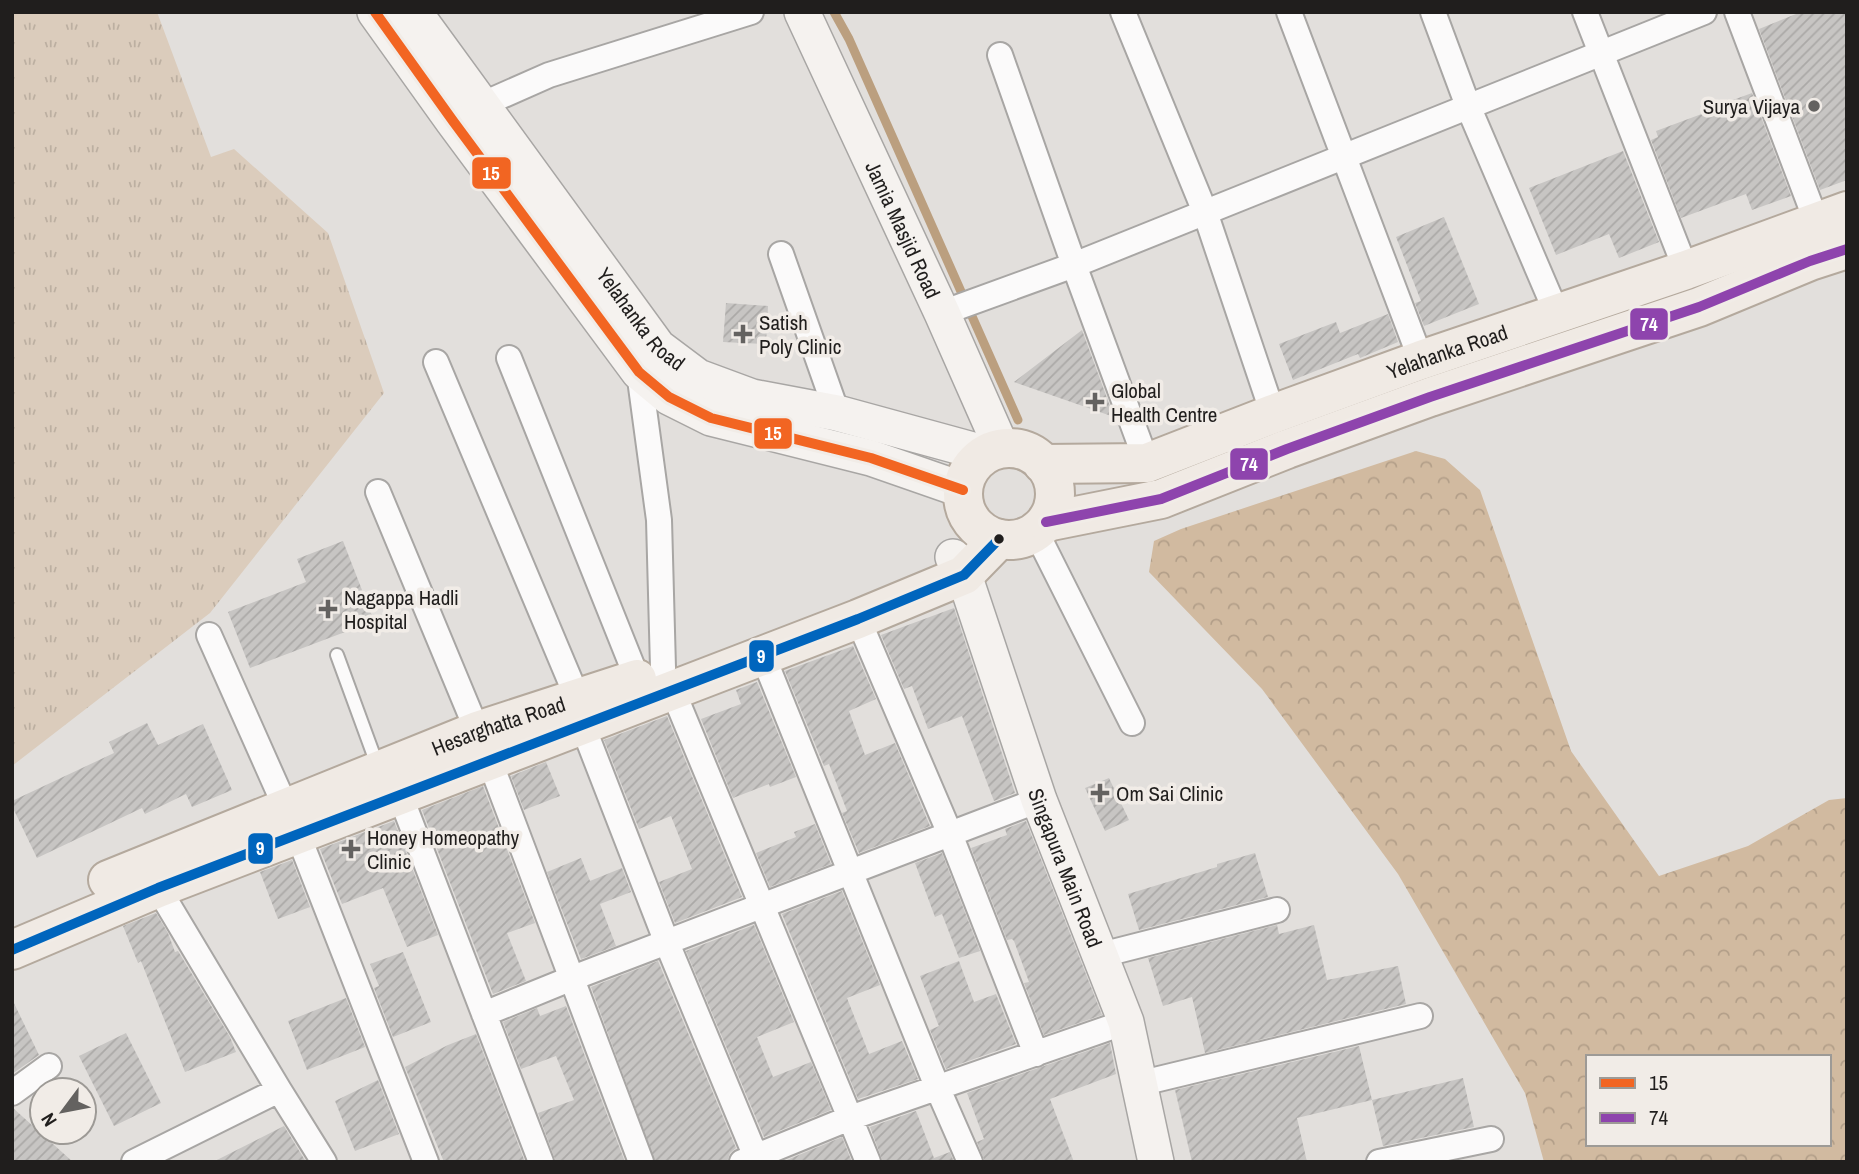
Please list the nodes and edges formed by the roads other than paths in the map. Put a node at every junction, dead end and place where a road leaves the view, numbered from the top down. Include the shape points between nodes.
1 (375, 12) edge
2 (414, 12) edge
3 (751, 12) edge
4 (802, 12) edge
5 (1123, 12) edge
6 (1289, 12) edge
7 (1433, 12) edge
8 (1585, 12) edge
9 (1704, 12) edge
10 (1737, 12) edge
11 (1601, 52) junction
12 (1000, 55) dead end
13 (481, 105) junction
14 (1468, 106) junction
15 (1343, 157) junction
16 (1205, 212) junction
17 (1832, 217) edge
18 (1847, 249) edge
19 (781, 254) dead end
20 (1074, 265) junction
21 (1686, 270) junction
22 (948, 311) junction
23 (1557, 314) junction
24 (509, 358) dead end
25 (1421, 360) junction
26 (436, 362) dead end
27 (639, 372) junction
28 (837, 413) junction
29 (1273, 414) junction
30 (995, 451) junction
31 (1147, 463) junction
32 (1043, 464) junction
33 (963, 490) junction
34 (378, 492) dead end
35 (1041, 527) junction
36 (990, 535) junction
37 (959, 566) junction
38 (858, 619) junction
39 (209, 635) dead end
40 (337, 655) dead end
41 (763, 656) junction
42 (657, 678) junction
43 (580, 711) junction
44 (1132, 723) dead end
45 (483, 745) junction
46 (390, 783) junction
47 (1039, 800) junction
48 (291, 821) junction
49 (950, 834) junction
50 (850, 872) junction
51 (158, 888) junction
52 (762, 906) junction
53 (1277, 910) dead end
54 (12, 920) edge
55 (667, 943) junction
56 (12, 950) edge
57 (1101, 955) junction
58 (570, 979) junction
59 (484, 1014) junction
60 (1420, 1016) dead end
61 (1126, 1022) junction
62 (1036, 1054) junction
63 (49, 1066) dead end
64 (1138, 1084) junction
65 (938, 1089) junction
66 (279, 1090) junction
67 (12, 1093) edge
68 (850, 1118) junction
69 (1491, 1139) dead end
70 (752, 1160) edge
71 (134, 1162) edge
72 (324, 1162) edge
73 (426, 1162) edge
74 (541, 1162) edge
75 (641, 1162) edge
76 (868, 1162) edge
77 (970, 1162) edge
78 (1156, 1162) edge
79 (1379, 1162) edge

1 - 27 main road, Yelahanka Road
2 - 13 main road, Yelahanka Road
3 - 13 street via 549,75
4 - 22 main road, Jamia Masjid Road
5 - 16 street
6 - 15 street
7 - 14 street
8 - 11 street
9 - 11 street
10 - 17 street
11 - 14 street
11 - 21 street
12 - 20 street
13 - 28 main road, Yelahanka Road via 658,347 698,377 752,397
14 - 15 street
14 - 23 street
15 - 16 street
15 - 25 street
16 - 20 street
16 - 29 street
17 - 21 main road, Yelahanka Road
18 - 35 main road, Yelahanka Road via 1699,307 1287,449 1161,499
19 - 28 street
20 - 22 street
20 - 31 street
21 - 23 main road, Yelahanka Road
22 - 30 main road, Jamia Masjid Road
23 - 25 main road, Yelahanka Road
24 - 42 street
25 - 29 main road, Yelahanka Road
26 - 43 street
27 - 33 main road, Yelahanka Road via 669,397 711,418 871,458
27 - 42 street via 659,520
28 - 30 main road, Yelahanka Road
29 - 31 main road, Yelahanka Road
30 - 32 main road via 1024,452
30 - 33 main road via 974,464
31 - 32 main road, Yelahanka Road
32 - 35 main road via 1055,493 1053,508
33 - 36 main road via 968,516
34 - 45 street
35 - 36 main road via 1025,538
35 - 44 street
36 - 37 main road, Hesarghatta Road
37 - 38 main road, Hesarghatta Road
37 - 42 main road, Hesarghatta Road via 841,602
37 - 47 main road, Singapura Main Road
38 - 41 main road, Hesarghatta Road
38 - 49 street
39 - 48 street
40 - 46 lane
41 - 42 main road, Hesarghatta Road
41 - 50 street
42 - 43 main road, Hesarghatta Road
42 - 52 street
43 - 45 main road, Hesarghatta Road
43 - 55 street
45 - 46 main road, Hesarghatta Road
45 - 58 street
46 - 48 main road, Hesarghatta Road
46 - 59 street
47 - 49 street
47 - 57 main road, Singapura Main Road
48 - 51 main road, Hesarghatta Road
48 - 54 main road, Hesarghatta Road
48 - 73 street
49 - 50 street
49 - 62 street
50 - 52 street
50 - 65 street
51 - 56 main road, Hesarghatta Road
51 - 66 street
52 - 55 street
52 - 68 street
53 - 57 street
55 - 58 street
55 - 70 street
57 - 61 main road, Singapura Main Road
58 - 59 street
58 - 75 street
59 - 74 street
60 - 64 street
61 - 62 street
61 - 64 main road, Singapura Main Road
62 - 65 street
63 - 67 street
64 - 78 main road, Singapura Main Road
65 - 68 street
65 - 77 street
66 - 71 street
66 - 72 street
68 - 70 street
68 - 76 street
69 - 79 street

